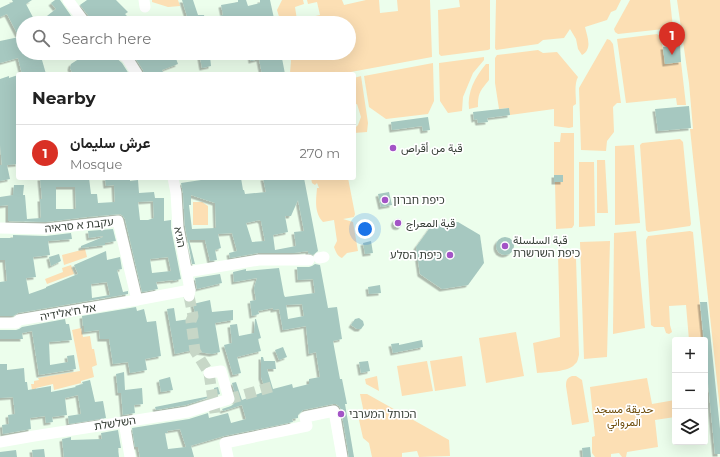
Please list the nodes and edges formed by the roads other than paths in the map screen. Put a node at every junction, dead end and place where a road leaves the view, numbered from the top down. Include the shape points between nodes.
1 (68, 0) edge
2 (80, 16) edge
3 (128, 60) edge
4 (136, 72) edge
5 (173, 180) edge
6 (0, 228) edge
7 (318, 259) dead end
8 (187, 272) junction
9 (137, 300) junction
10 (0, 323) edge
11 (209, 373) dead end
12 (124, 422) junction
13 (0, 442) edge
14 (130, 457) edge
15 (228, 457) edge
16 (342, 457) edge

1 - 2 street
3 - 4 street
5 - 8 street, הגיא via 178,227
6 - 9 street, עקבת א סראיה via 46,229 118,221
7 - 8 street via 259,260
8 - 9 street, הגיא via 190,293
9 - 10 street, אל ח'אלידיה via 19,320 16,323
11 - 12 street, השלשלת via 221,370 229,399 188,412
12 - 13 street, השלשלת
12 - 14 street
15 - 16 street via 225,443 306,426 305,417 334,411

